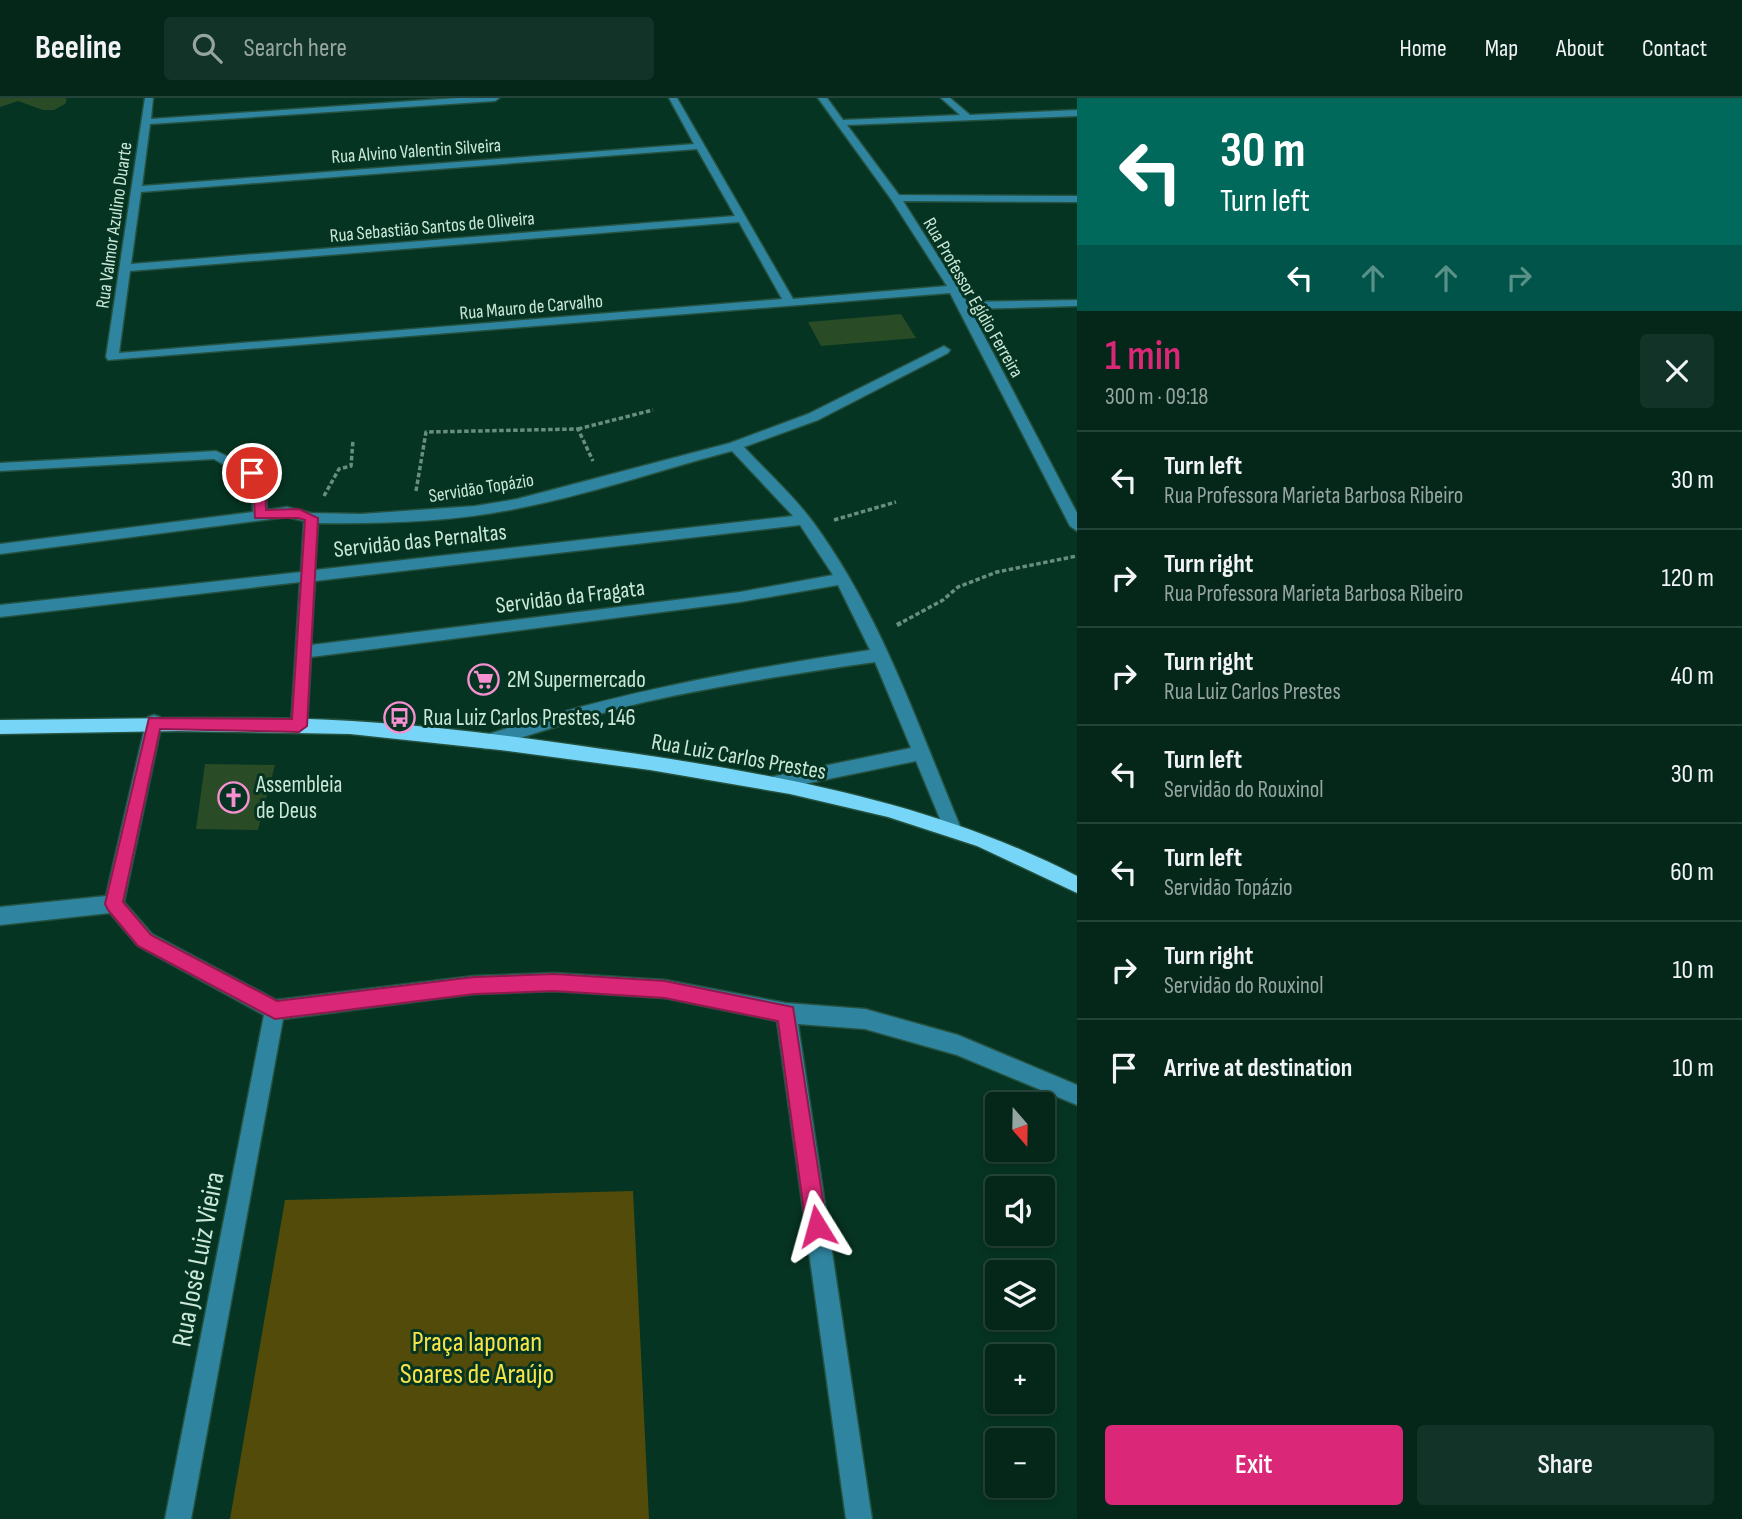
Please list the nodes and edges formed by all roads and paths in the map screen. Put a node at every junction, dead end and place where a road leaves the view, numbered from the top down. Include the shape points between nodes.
1 (149, 98) edge
2 (495, 98) edge
3 (673, 98) edge
4 (822, 98) edge
5 (945, 98) edge
6 (1077, 113) edge
7 (966, 116) junction
8 (145, 122) junction
9 (840, 123) junction
10 (700, 146) junction
11 (136, 189) junction
12 (896, 198) junction
13 (1077, 199) edge
14 (742, 219) junction
15 (124, 268) junction
16 (954, 289) junction
17 (789, 302) junction
18 (1077, 303) edge
19 (964, 306) junction
20 (944, 350) dead end
21 (112, 357) joint
22 (653, 410) dead end
23 (578, 429) junction
24 (354, 440) dead end
25 (735, 446) junction
26 (0, 467) edge
27 (339, 469) dead end
28 (602, 481) junction
29 (896, 502) dead end
30 (260, 515) junction
31 (411, 517) junction
32 (311, 518) junction
33 (807, 524) junction
34 (1077, 526) edge
35 (0, 549) edge
36 (1077, 556) edge
37 (308, 576) junction
38 (841, 579) junction
39 (0, 611) edge
40 (877, 649) junction
41 (303, 652) junction
42 (154, 722) junction
43 (299, 726) junction
44 (0, 727) edge
45 (486, 742) junction
46 (920, 753) junction
47 (775, 783) junction
48 (951, 826) junction
49 (1077, 885) edge
50 (114, 904) junction
51 (0, 916) edge
52 (275, 1010) junction
53 (786, 1013) junction
54 (1077, 1095) edge
55 (177, 1519) edge
56 (859, 1519) edge

1 - 8 street, Rua Valmor Azulino Duarte
2 - 8 street
3 - 10 street
4 - 9 street, Rua Professor Egídio Ferreira
5 - 7 street
6 - 7 street
7 - 9 street
8 - 11 street, Rua Valmor Azulino Duarte
9 - 12 street, Rua Professor Egídio Ferreira
10 - 11 street, Rua Alvino Valentin Silveira
10 - 14 street
11 - 15 street, Rua Valmor Azulino Duarte
12 - 13 street
12 - 16 street, Rua Professor Egídio Ferreira
14 - 15 street, Rua Sebastião Santos de Oliveira
14 - 17 street
15 - 21 street, Rua Valmor Azulino Duarte
16 - 17 street, Rua Mauro de Carvalho
16 - 19 street, Rua Professor Egídio Ferreira
17 - 21 street, Rua Mauro de Carvalho
18 - 19 street
19 - 34 street, Rua Professor Egídio Ferreira
20 - 25 street, Servidão Topázio via 813,417
22 - 23 path
23 - 28 path
23 - 31 path via 426,432
24 - 27 path via 351,466
25 - 28 street, Servidão Topázio
25 - 33 street
26 - 30 street via 216,456 259,480
28 - 31 street, Servidão Topázio via 517,504
29 - 33 path
30 - 32 street, Servidão Topázio via 299,513
30 - 35 street, Servidão Topázio
31 - 32 street, Servidão Topázio
32 - 37 street
33 - 37 street, Servidão das Pernaltas
33 - 38 street
36 - 40 path via 997,572 958,587 898,624
37 - 39 street, Servidão das Pernaltas
37 - 41 street
38 - 40 street
38 - 41 street, Servidão da Fragata via 740,597
40 - 45 street via 569,715
40 - 46 street
41 - 43 street
42 - 43 main road, Rua Luiz Carlos Prestes
42 - 44 main road, Rua Luiz Carlos Prestes
42 - 50 street
43 - 45 main road, Rua Luiz Carlos Prestes
45 - 47 main road, Rua Luiz Carlos Prestes
46 - 47 street
46 - 48 street
47 - 48 main road, Rua Luiz Carlos Prestes
48 - 49 main road, Rua Luiz Carlos Prestes
50 - 51 street
50 - 52 street via 145,940
52 - 53 street via 474,985 554,982 665,989
52 - 55 street, Rua José Luiz Vieira
53 - 54 street via 865,1019 958,1045
53 - 56 street

